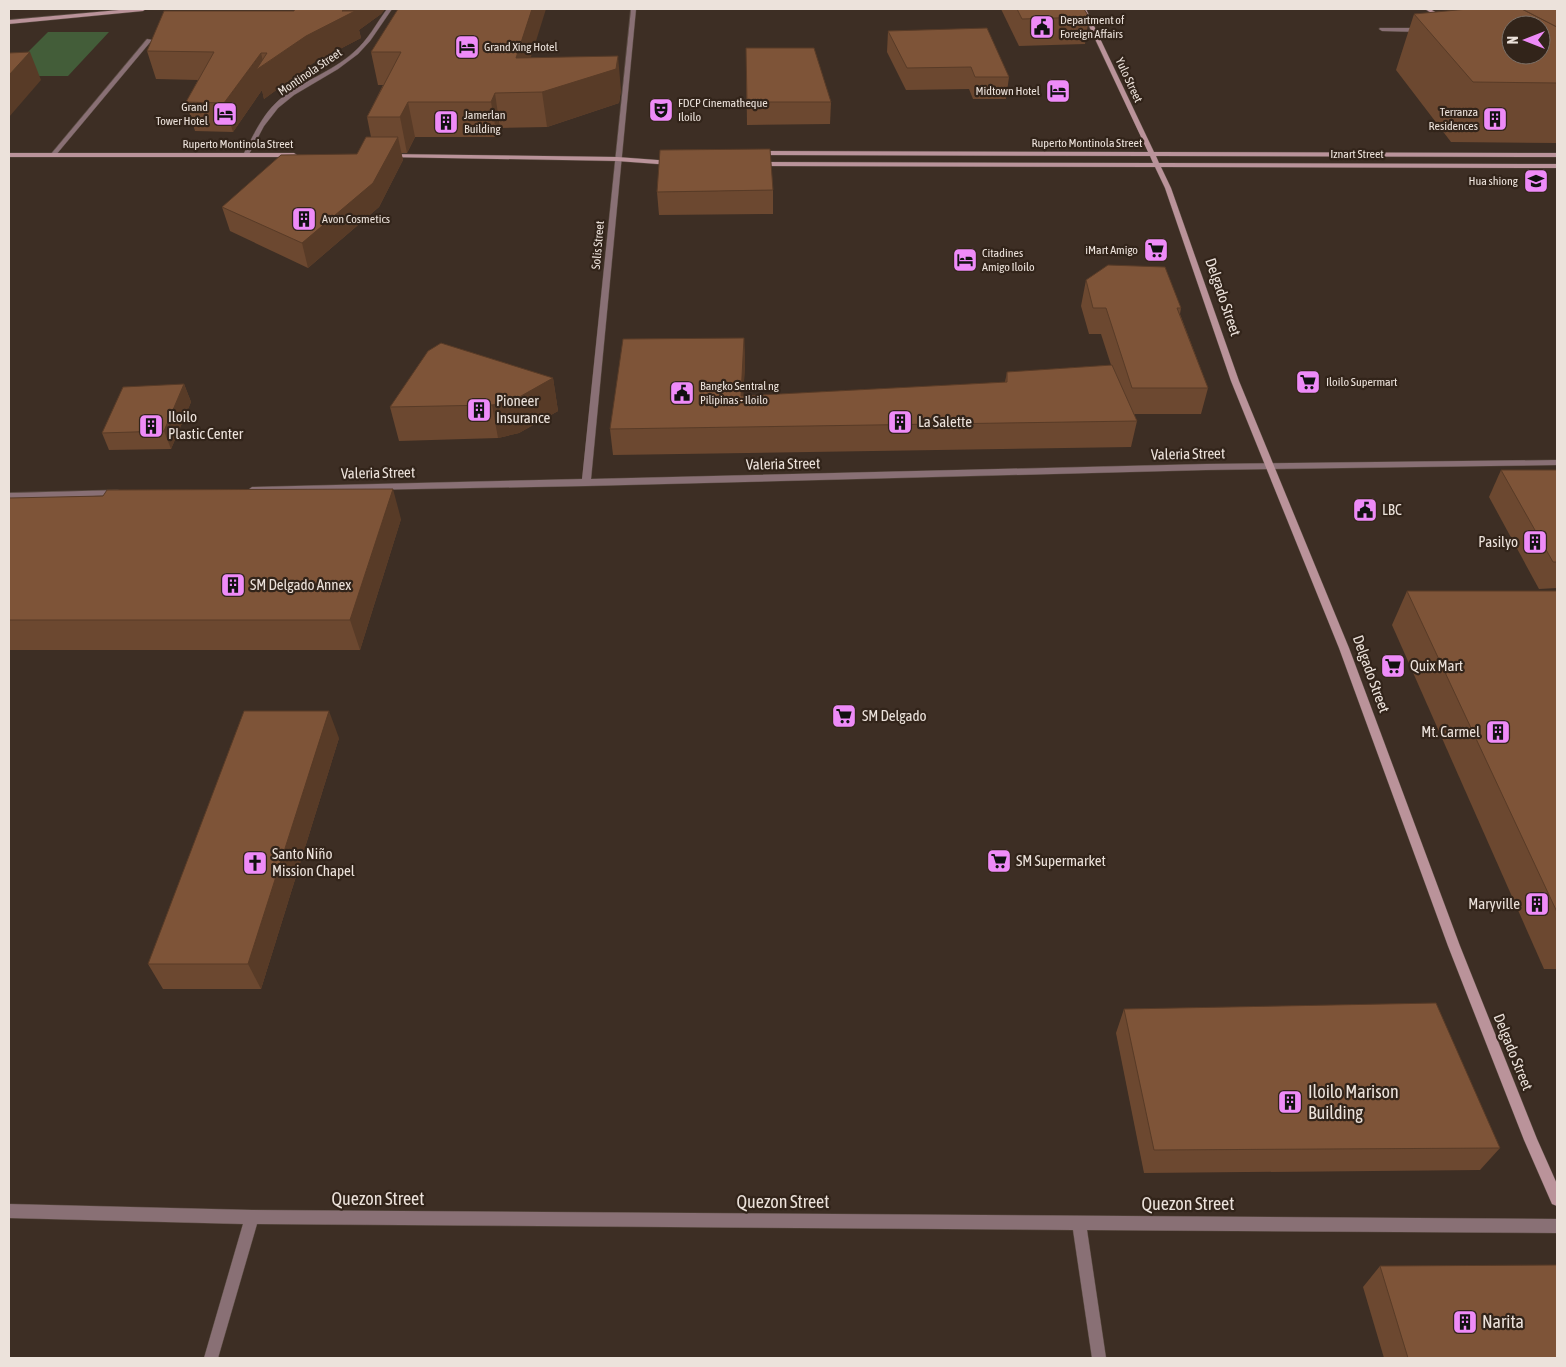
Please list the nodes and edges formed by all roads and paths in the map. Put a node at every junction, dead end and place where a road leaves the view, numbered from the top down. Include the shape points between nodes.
1 (143, 9) edge
2 (389, 9) edge
3 (633, 9) edge
4 (1084, 9) edge
5 (1427, 9) edge
6 (9, 22) edge
7 (1451, 22) joint
8 (1439, 25) edge
9 (1382, 30) dead end
10 (1427, 30) edge
11 (149, 40) edge
12 (747, 153) edge
13 (53, 154) junction
14 (662, 154) edge
15 (9, 155) edge
16 (246, 155) junction
17 (304, 155) edge
18 (1557, 155) edge
19 (381, 156) edge
20 (617, 159) junction
21 (1155, 160) junction
22 (680, 164) edge
23 (750, 164) edge
24 (1557, 166) edge
25 (1557, 463) edge
26 (1271, 466) junction
27 (586, 483) junction
28 (240, 490) edge
29 (132, 493) edge
30 (9, 496) edge
31 (1557, 1199) edge
32 (9, 1211) edge
33 (252, 1217) junction
34 (1079, 1222) junction
35 (1557, 1226) edge
36 (211, 1358) edge
37 (1099, 1358) edge

1 - 6 main road
2 - 16 street, Montinola Street via 365,44 354,54 274,109
3 - 20 street, Solis Street
4 - 21 main road, Yulo Street
5 - 7 main road
7 - 8 street
9 - 10 street
11 - 13 street
12 - 21 main road, Ruperto Montinola Street
13 - 15 main road, Ruperto Montinola Street
13 - 16 main road, Ruperto Montinola Street
14 - 20 main road
16 - 17 main road, Ruperto Montinola Street
18 - 21 main road, Ruperto Montinola Street
19 - 20 main road
20 - 22 main road
20 - 27 street, Solis Street
21 - 23 main road, Ruperto Montinola Street
21 - 24 main road, Iznart Street
21 - 26 main road, Delgado Street via 1168,188 1235,381
25 - 26 street, Valeria Street
26 - 27 street, Valeria Street
26 - 31 main road, Delgado Street via 1291,523 1344,648 1454,946
27 - 28 street, Valeria Street
29 - 30 street
32 - 33 street, Quezon Street
33 - 34 street, Quezon Street
33 - 36 street
34 - 35 street, Quezon Street
34 - 37 street

